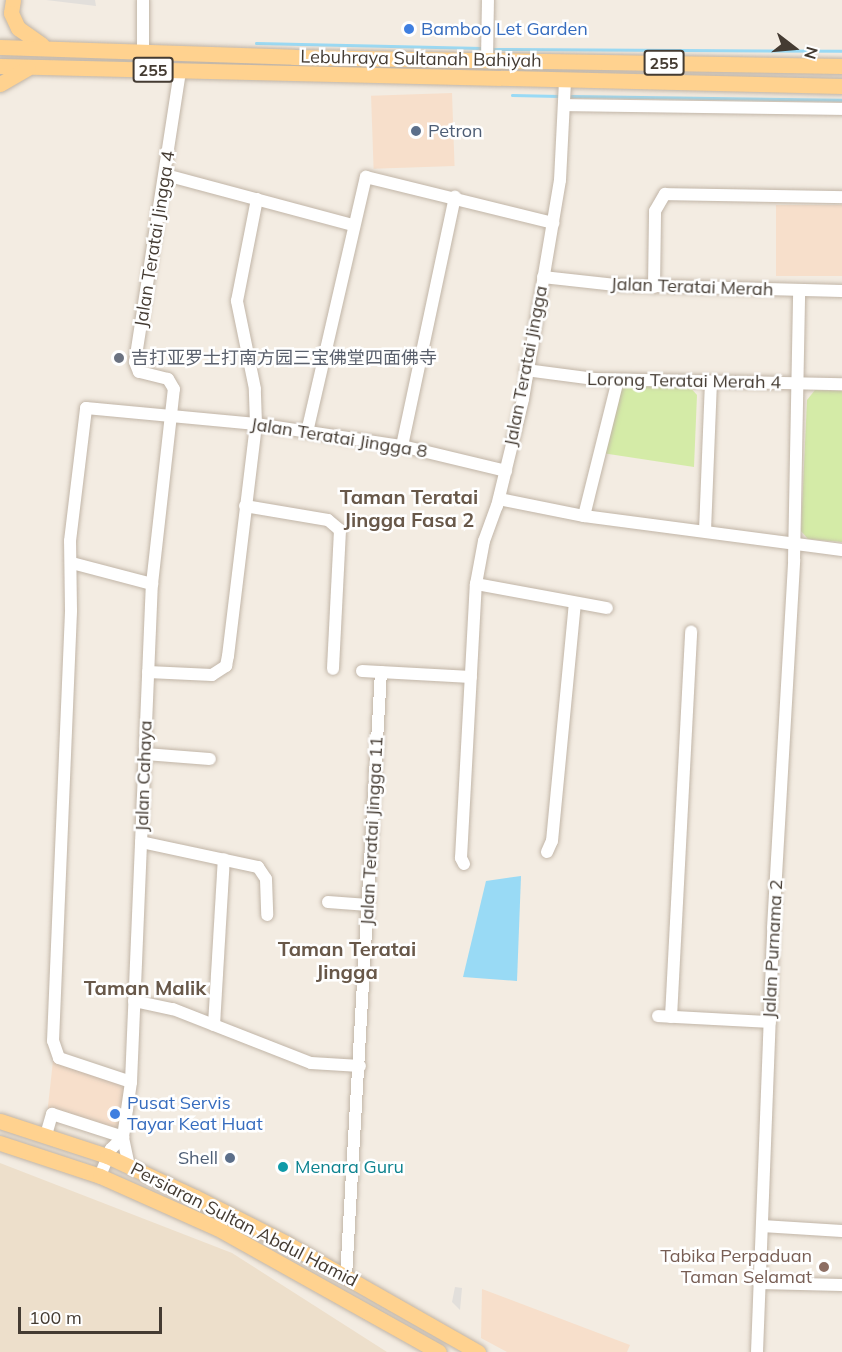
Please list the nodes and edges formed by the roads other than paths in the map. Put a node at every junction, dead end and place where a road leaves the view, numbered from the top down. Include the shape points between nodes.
1 (12, 0) edge
2 (143, 0) edge
3 (488, 0) edge
4 (2, 47) edge
5 (57, 48) junction
6 (143, 52) junction
7 (294, 57) junction
8 (374, 57) junction
9 (487, 61) junction
10 (0, 65) edge
11 (842, 66) edge
12 (40, 67) junction
13 (180, 71) junction
14 (356, 77) junction
15 (486, 78) junction
16 (565, 80) junction
17 (0, 84) edge
18 (842, 86) edge
19 (564, 105) junction
20 (842, 109) edge
21 (166, 175) junction
22 (455, 197) junction
23 (842, 197) edge
24 (257, 199) junction
25 (553, 223) junction
26 (353, 225) junction
27 (543, 277) junction
28 (654, 287) junction
29 (799, 290) junction
30 (842, 291) edge
31 (526, 370) junction
32 (618, 380) junction
33 (711, 382) junction
34 (798, 383) junction
35 (842, 384) edge
36 (171, 416) junction
37 (256, 424) junction
38 (307, 432) junction
39 (402, 446) junction
40 (506, 471) junction
41 (499, 499) junction
42 (245, 506) junction
43 (584, 516) junction
44 (705, 531) junction
45 (794, 546) junction
46 (842, 550) edge
47 (72, 563) junction
48 (152, 584) junction
49 (476, 584) junction
50 (575, 604) junction
51 (607, 608) dead end
52 (691, 632) dead end
53 (333, 669) dead end
54 (362, 670) dead end
55 (148, 672) junction
56 (381, 672) junction
57 (471, 677) junction
58 (144, 754) junction
59 (210, 759) dead end
60 (141, 842) junction
61 (547, 852) dead end
62 (224, 859) junction
63 (464, 864) dead end
64 (328, 902) dead end
65 (368, 905) junction
66 (267, 915) dead end
67 (134, 1001) junction
68 (658, 1016) dead end
69 (671, 1017) junction
70 (770, 1022) junction
71 (214, 1025) junction
72 (360, 1066) junction
73 (130, 1083) junction
74 (0, 1121) edge
75 (46, 1135) junction
76 (123, 1137) junction
77 (0, 1143) edge
78 (107, 1156) junction
79 (129, 1166) junction
80 (100, 1176) junction
81 (762, 1226) junction
82 (842, 1231) edge
83 (346, 1277) junction
84 (759, 1283) junction
85 (842, 1285) edge
86 (440, 1352) edge
87 (478, 1352) edge
88 (757, 1352) edge

1 - 4 main road
1 - 5 main road via 11,13 28,39
2 - 6 street
3 - 9 street
4 - 5 main road, Lebuhraya Sultanah Bahiyah / 255
4 - 10 main road
5 - 6 main road, Lebuhraya Sultanah Bahiyah / 255
6 - 7 main road, Lebuhraya Sultanah Bahiyah / 255
7 - 8 main road, Lebuhraya Sultanah Bahiyah / 255
7 - 14 main road via 353,66
8 - 9 main road, Lebuhraya Sultanah Bahiyah / 255
8 - 15 main road via 375,66 381,69 452,72
9 - 11 main road, Lebuhraya Sultanah Bahiyah / 255
10 - 12 main road, Lebuhraya Sultanah Bahiyah / 255
12 - 13 main road, Lebuhraya Sultanah Bahiyah / 255
12 - 17 main road via 27,68
13 - 14 main road, Lebuhraya Sultanah Bahiyah / 255
13 - 21 street, Jalan Teratai Jingga 4
14 - 15 main road, Lebuhraya Sultanah Bahiyah / 255
15 - 16 main road, Lebuhraya Sultanah Bahiyah / 255
16 - 18 main road, Lebuhraya Sultanah Bahiyah / 255
16 - 19 street, Jalan Teratai Jingga
19 - 20 street
19 - 25 street, Jalan Teratai Jingga
21 - 24 street
21 - 36 street, Jalan Teratai Jingga 4 via 135,362 139,372 173,383
22 - 25 street
22 - 26 street via 366,177
22 - 39 street
23 - 28 street via 665,194 655,211
24 - 26 street
24 - 37 street via 237,302 255,389
25 - 27 street, Jalan Teratai Jingga
26 - 38 street
27 - 28 street, Jalan Teratai Merah
27 - 31 street, Jalan Teratai Jingga
28 - 29 street, Jalan Teratai Merah
29 - 30 street, Jalan Teratai Merah
29 - 34 street, Jalan Purnama 2
31 - 32 street, Lorong Teratai Merah 4
31 - 40 street, Jalan Teratai Jingga via 524,399
32 - 33 street, Lorong Teratai Merah 4
32 - 43 street
33 - 34 street, Lorong Teratai Merah 4
33 - 44 street
34 - 35 street, Lorong Teratai Merah 4
34 - 45 street, Jalan Purnama 2
36 - 37 street, Jalan Teratai Jingga 8
36 - 47 street, Jalan Teratai Jingga 8 via 86,408 70,541
36 - 48 street, Jalan Cahaya
37 - 38 street, Jalan Teratai Jingga 8
37 - 42 street
38 - 39 street, Jalan Teratai Jingga 8
39 - 40 street, Jalan Teratai Jingga 8
40 - 41 street, Jalan Teratai Jingga
41 - 43 street
41 - 49 street, Jalan Teratai Jingga via 484,541
42 - 53 street via 328,520 340,530
42 - 55 street via 226,666 212,675
43 - 44 street
44 - 45 street
45 - 46 street
45 - 70 street, Jalan Purnama 2
47 - 48 street
47 - 73 street via 53,1041 59,1058
48 - 55 street, Jalan Cahaya
49 - 50 street
49 - 57 street, Jalan Teratai Jingga
50 - 51 street
50 - 61 street via 552,841
52 - 69 street
54 - 56 street
55 - 58 street, Jalan Cahaya
56 - 57 street
56 - 65 street, Jalan Teratai Jingga 11
57 - 63 street, Jalan Teratai Jingga via 461,858
58 - 59 street
58 - 60 street, Jalan Cahaya
60 - 62 street
60 - 67 street, Jalan Cahaya
62 - 66 street via 264,872
62 - 71 street
64 - 65 street
65 - 72 street, Jalan Teratai Jingga 11
67 - 71 street via 173,1009
67 - 73 street, Jalan Cahaya
68 - 69 street
69 - 70 street
70 - 81 street, Jalan Purnama 2
71 - 72 street via 311,1063
72 - 83 street, Jalan Teratai Jingga 11
73 - 76 street, Jalan Cahaya
74 - 75 main road, Persiaran Sultan Abdul Hamid
75 - 76 street via 52,1114
75 - 78 main road, Persiaran Sultan Abdul Hamid
76 - 78 street
76 - 79 street, Jalan Cahaya
77 - 80 main road, Persiaran Sultan Abdul Hamid
78 - 79 main road, Persiaran Sultan Abdul Hamid
78 - 80 street
79 - 83 main road, Persiaran Sultan Abdul Hamid
80 - 86 main road, Persiaran Sultan Abdul Hamid via 217,1228
81 - 82 street
81 - 84 street, Jalan Purnama 2
83 - 87 main road, Persiaran Sultan Abdul Hamid
84 - 85 street
84 - 88 street, Jalan Purnama 2

